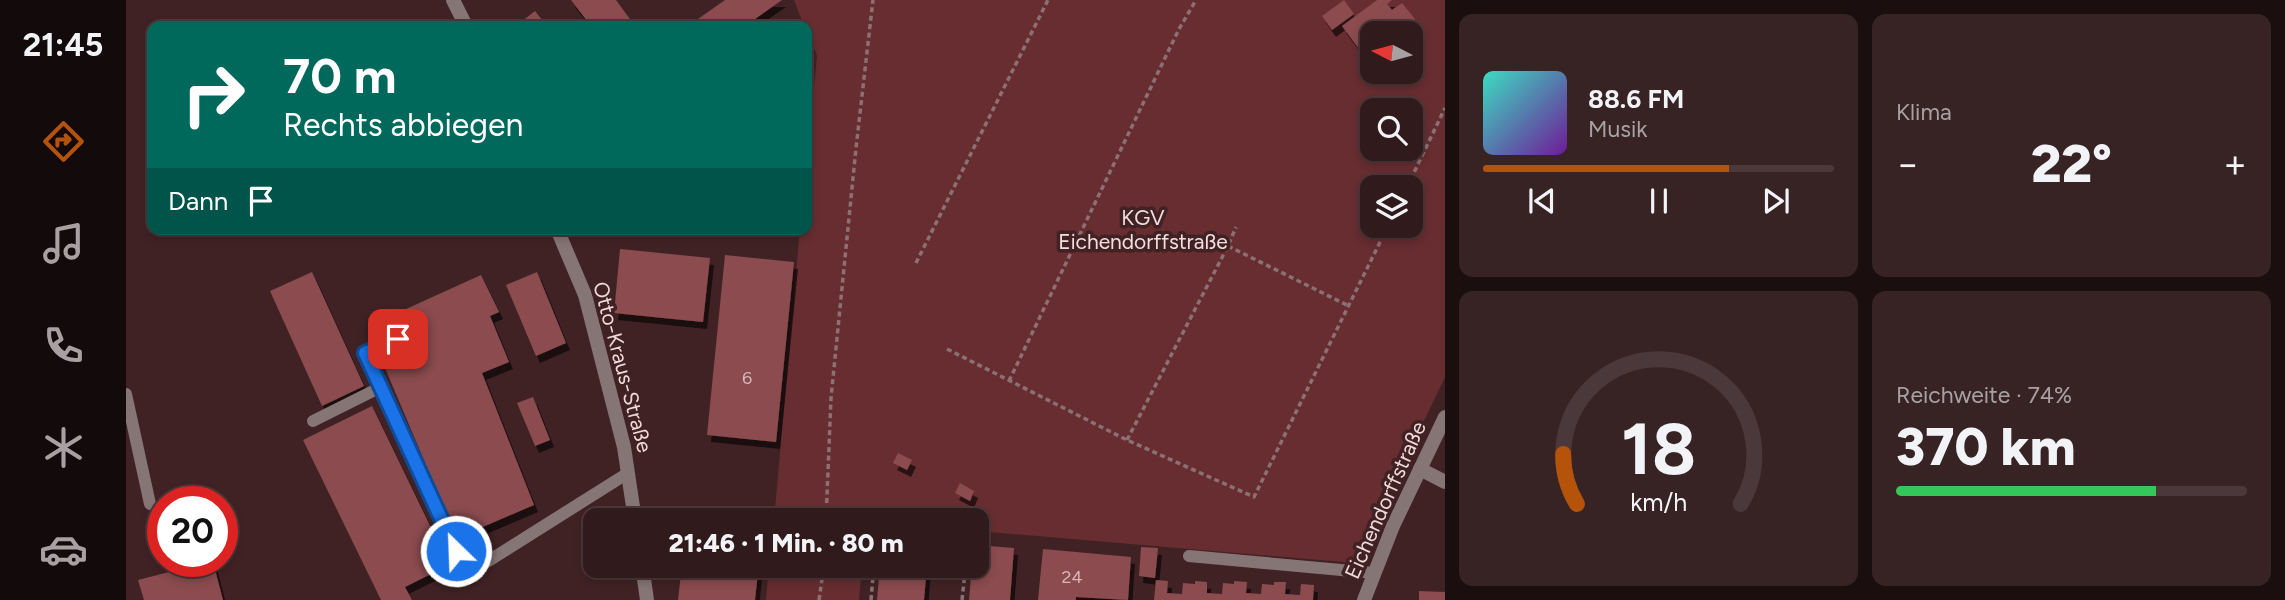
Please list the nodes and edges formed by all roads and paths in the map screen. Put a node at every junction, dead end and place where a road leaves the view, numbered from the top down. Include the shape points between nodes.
1 (453, 0) edge
2 (873, 0) edge
3 (1048, 0) edge
4 (1196, 0) edge
5 (464, 21) edge
6 (1445, 108) edge
7 (1413, 175) edge
8 (1236, 227) dead end
9 (560, 235) edge
10 (1382, 238) edge
11 (1228, 246) junction
12 (916, 263) dead end
13 (1349, 306) junction
14 (398, 339) dead end
15 (947, 349) dead end
16 (1010, 381) junction
17 (381, 387) junction
18 (126, 394) edge
19 (1445, 417) edge
20 (313, 421) dead end
21 (1127, 440) junction
22 (1420, 469) junction
23 (628, 472) junction
24 (1445, 482) edge
25 (147, 490) edge
26 (633, 508) edge
27 (827, 508) edge
28 (1189, 556) dead end
29 (1374, 573) junction
30 (644, 578) edge
31 (822, 578) edge
32 (873, 578) edge
33 (964, 578) edge
34 (648, 600) edge
35 (819, 600) edge
36 (871, 600) edge
37 (962, 600) edge
38 (1364, 600) edge

1 - 5 street
2 - 27 path via 832,384
3 - 12 path
4 - 16 path
6 - 7 path
8 - 11 path
9 - 23 street, Otto-Kraus-Straße via 585,295
10 - 13 path
11 - 13 path
11 - 21 path
13 - 21 path via 1254,497
14 - 17 lane via 365,353
15 - 16 path
16 - 21 path
17 - 20 lane
17 - 23 lane via 466,575
18 - 25 lane
19 - 22 street, Eichendorffstraße
22 - 24 street
22 - 29 street, Eichendorffstraße
23 - 26 street, Otto-Kraus-Straße
28 - 29 lane
29 - 38 street, Eichendorffstraße
30 - 34 street
31 - 35 path
32 - 36 path
33 - 37 path

